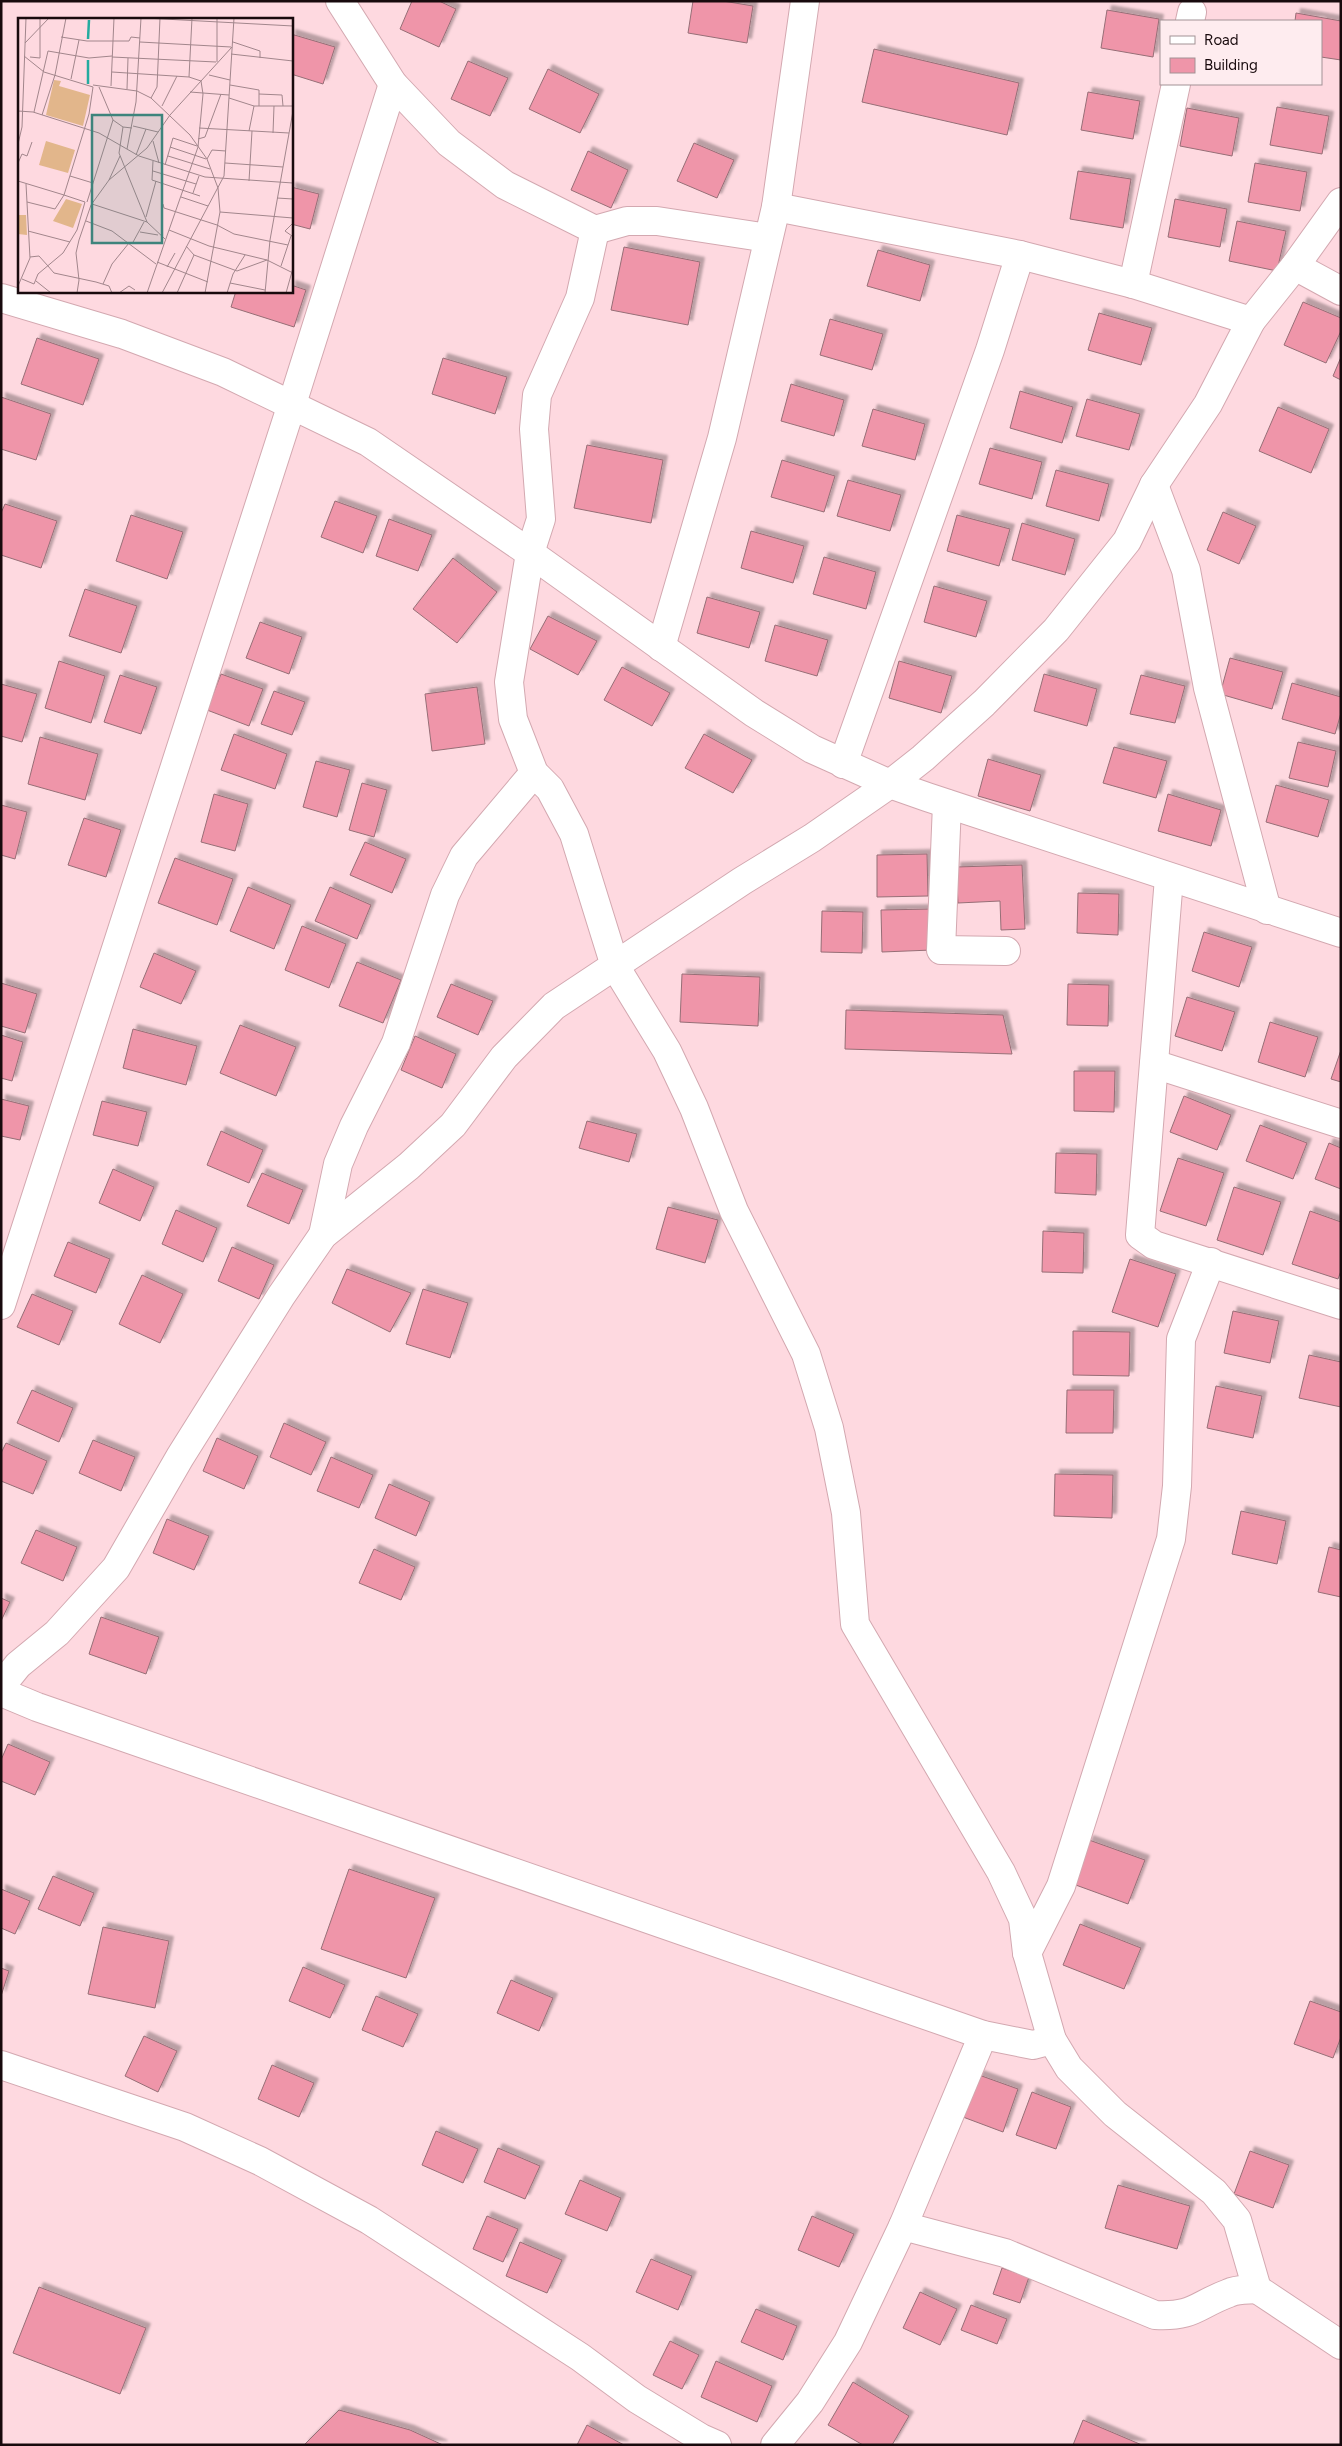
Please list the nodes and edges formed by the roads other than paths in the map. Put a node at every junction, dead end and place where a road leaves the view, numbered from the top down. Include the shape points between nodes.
1 (340, 1) edge
2 (805, 1) edge
3 (393, 84) junction
4 (1176, 85) edge
5 (1341, 202) edge
6 (776, 207) junction
7 (595, 230) junction
8 (768, 238) junction
9 (1020, 255) junction
10 (1295, 266) junction
11 (1133, 284) junction
12 (1341, 291) edge
13 (1, 298) edge
14 (1251, 321) junction
15 (292, 404) junction
16 (1154, 485) junction
17 (530, 553) junction
18 (661, 647) junction
19 (843, 764) junction
20 (534, 773) junction
21 (890, 784) junction
22 (947, 804) junction
23 (1169, 878) junction
24 (1267, 910) junction
25 (1341, 933) edge
26 (1006, 951) dead end
27 (615, 966) junction
28 (1154, 1064) junction
29 (1341, 1124) edge
30 (322, 1235) junction
31 (1211, 1262) junction
32 (3, 1296) edge
33 (1341, 1304) edge
34 (1, 1686) edge
35 (1, 1692) edge
36 (1027, 1953) junction
37 (984, 2035) junction
38 (1052, 2040) junction
39 (1, 2065) edge
40 (904, 2226) junction
41 (1257, 2289) junction
42 (1341, 2345) edge
43 (705, 2442) edge
44 (775, 2445) edge

1 - 3 street
2 - 6 street
3 - 7 street via 449,143 505,185
3 - 15 street
4 - 11 street
5 - 10 street
6 - 8 street
6 - 9 street
7 - 8 street via 627,221 657,221
7 - 17 street via 580,298 537,395 534,429 541,519
8 - 18 street via 722,438
9 - 11 street
9 - 19 street via 990,350
10 - 12 street
10 - 14 street
11 - 14 street
13 - 15 street via 122,334 223,372
14 - 16 street via 1208,404
15 - 17 street via 368,442
15 - 32 street
16 - 21 street via 1126,541 1056,630 984,703
16 - 24 street via 1186,570 1208,688
17 - 18 street
17 - 20 street via 509,682 513,719
18 - 19 street via 754,713
19 - 21 street
20 - 27 street via 550,789 574,834
20 - 30 street via 464,856 445,895 396,1043 338,1164
21 - 22 street
21 - 27 street
22 - 23 street
22 - 26 street via 941,950
23 - 24 street
23 - 28 street
24 - 25 street
27 - 30 street via 554,1006 504,1057 453,1125 409,1166
27 - 36 street via 667,1052 694,1108 734,1212 806,1354 829,1428 846,1513 855,1624 1001,1872 1023,1919
28 - 29 street
28 - 31 street via 1140,1235 1154,1245
30 - 34 street via 180,1457 116,1568 57,1633 18,1665
31 - 33 street
31 - 36 street via 1181,1339 1177,1486 1171,1538 1061,1886
35 - 37 street
36 - 38 street
37 - 38 street via 1033,2046
37 - 40 street
38 - 41 street via 1069,2068 1115,2114 1214,2192 1237,2220
39 - 43 street via 185,2127 260,2160 369,2220
40 - 41 street via 1005,2253 1155,2315 1177,2316 1199,2310 1230,2292
40 - 44 street via 848,2342 810,2402
41 - 42 street

